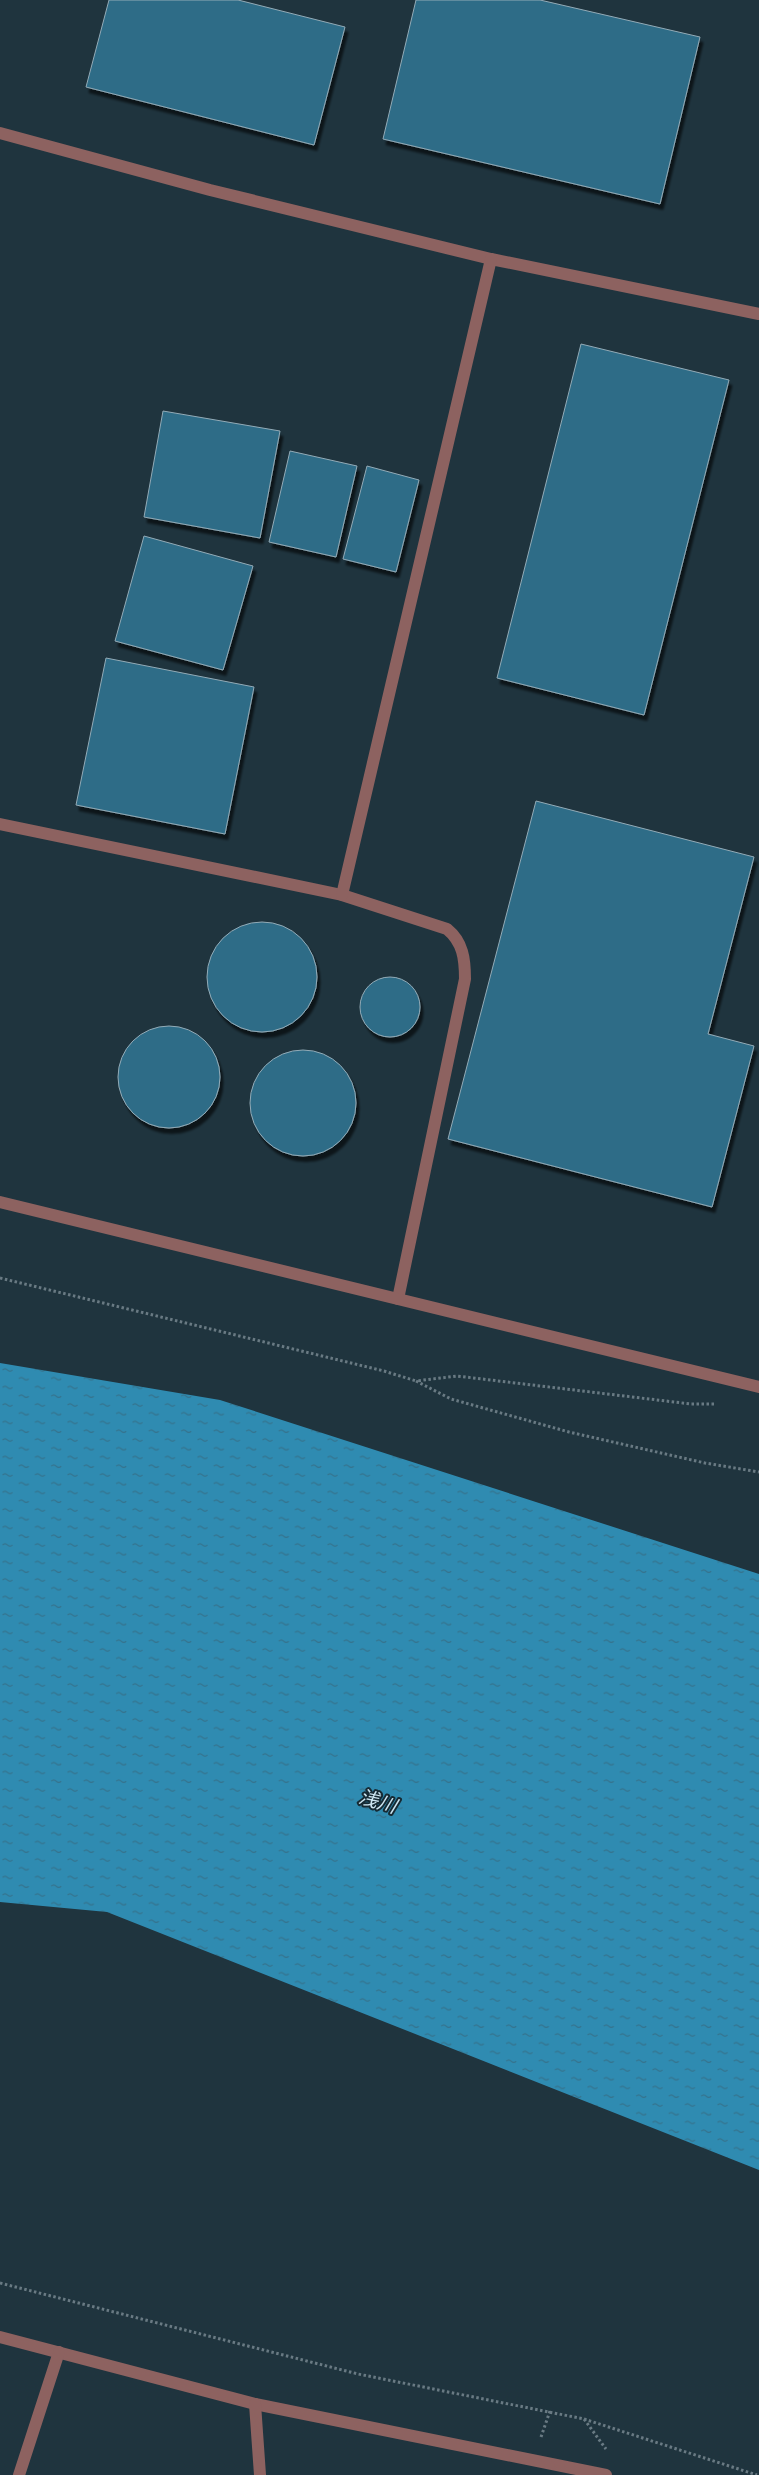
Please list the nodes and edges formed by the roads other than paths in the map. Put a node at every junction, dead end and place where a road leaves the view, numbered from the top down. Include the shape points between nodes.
1 (0, 133) edge
2 (490, 259) junction
3 (759, 314) edge
4 (0, 824) edge
5 (342, 895) junction
6 (0, 1202) edge
7 (398, 1299) junction
8 (759, 1387) edge
9 (0, 2337) edge
10 (59, 2352) junction
11 (255, 2404) junction
12 (19, 2475) edge
13 (260, 2475) edge
14 (606, 2475) edge

1 - 2 street via 210,190
2 - 3 street
2 - 5 street
4 - 5 street
5 - 7 street via 447,929 457,938 465,964 465,979
6 - 7 street
7 - 8 street
9 - 10 street
10 - 11 street
10 - 12 street
11 - 13 street
11 - 14 street

